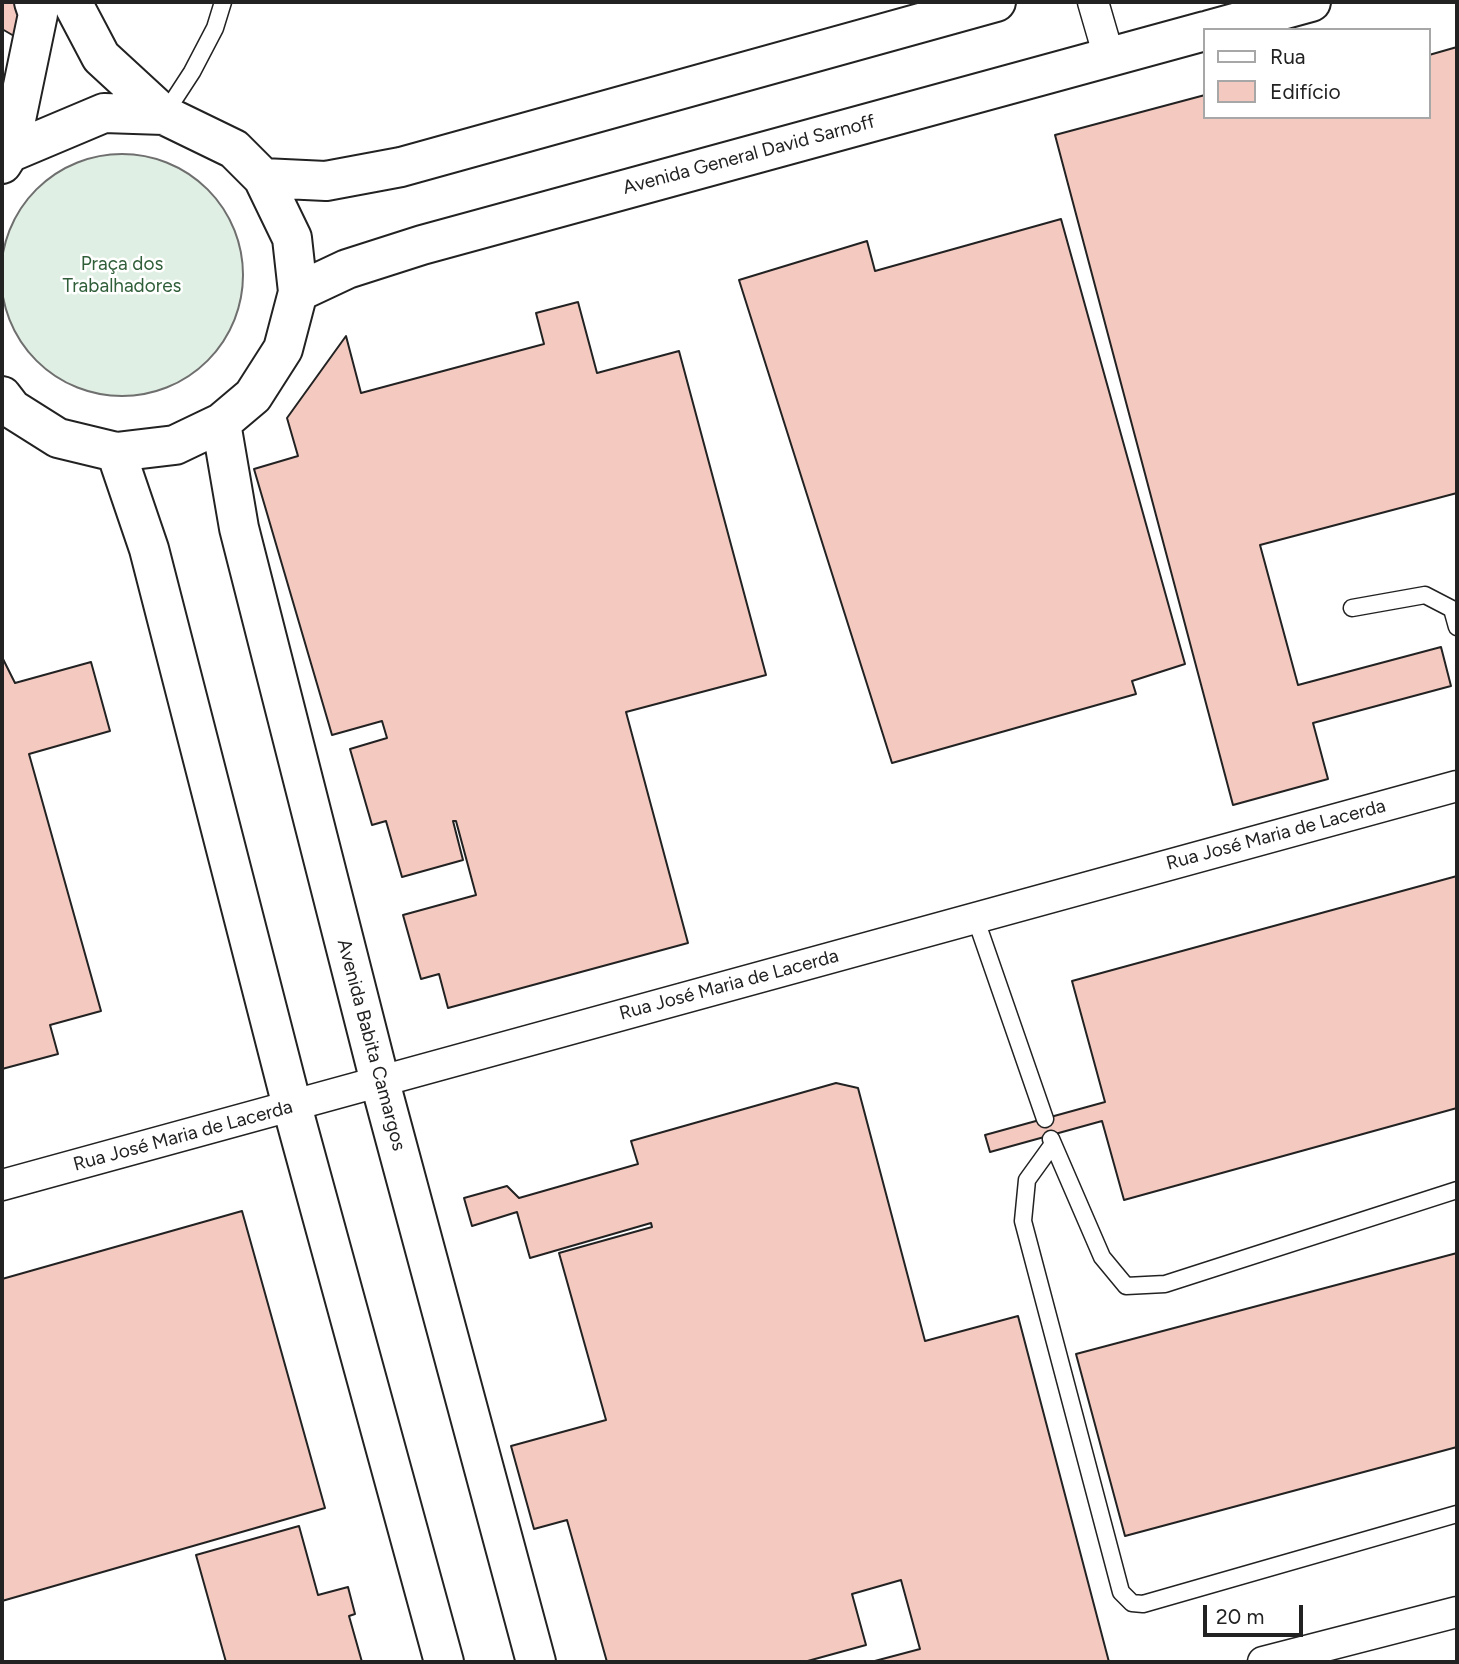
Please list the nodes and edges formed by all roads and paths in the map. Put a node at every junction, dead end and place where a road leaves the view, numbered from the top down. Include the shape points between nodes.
1 (34, 2) edge
2 (72, 2) edge
3 (223, 2) edge
4 (996, 2) edge
5 (1093, 2) edge
6 (1311, 2) edge
7 (1214, 28) edge
8 (1204, 31) edge
9 (1109, 57) junction
10 (164, 116) junction
11 (5, 159) edge
12 (263, 178) junction
13 (298, 292) junction
14 (2, 396) edge
15 (221, 423) junction
16 (116, 452) junction
17 (1352, 608) dead end
18 (1457, 627) edge
19 (1457, 786) edge
20 (975, 917) junction
21 (380, 1082) junction
22 (292, 1106) junction
23 (1045, 1119) dead end
24 (2, 1185) edge
25 (1457, 1190) edge
26 (1457, 1514) edge
27 (1457, 1612) edge
28 (444, 1662) edge
29 (536, 1662) edge
30 (1263, 1662) edge

1 - 11 street via 38,14
2 - 10 street via 101,57
3 - 10 lane via 209,39
4 - 12 street via 401,167 326,181
5 - 9 street
6 - 7 street, Avenida General David Sarnoff
8 - 9 street, Avenida General David Sarnoff
9 - 13 street, Avenida General David Sarnoff via 422,245 347,269
10 - 11 street via 104,113
10 - 12 street via 234,149
12 - 13 street via 292,238
13 - 15 street via 284,349 253,396
14 - 16 street via 12,409 58,438
15 - 16 street via 175,445
15 - 21 street, Avenida Babita Camargos via 239,528
16 - 22 street via 149,549
17 - 18 lane via 1426,595 1452,609
19 - 20 street, Rua José Maria de Lacerda
20 - 21 street, Rua José Maria de Lacerda
20 - 23 lane
21 - 22 street, Rua José Maria de Lacerda
21 - 29 street, Avenida Babita Camargos
22 - 24 street, Rua José Maria de Lacerda
22 - 28 street
25 - 26 lane via 1165,1284 1126,1286 1102,1257 1052,1140 1027,1180 1023,1221 1121,1592 1132,1603 1143,1604
27 - 30 street

